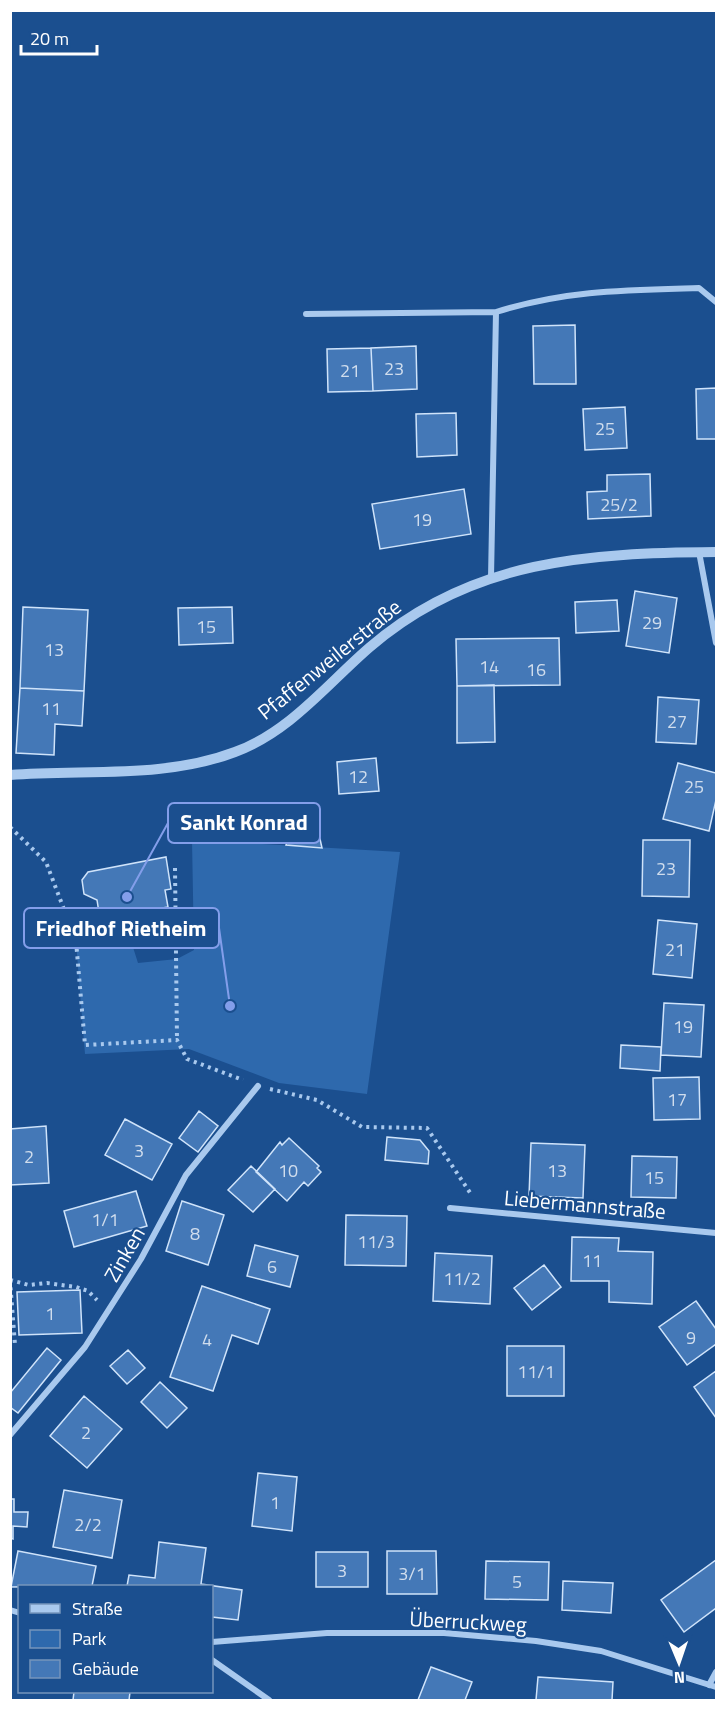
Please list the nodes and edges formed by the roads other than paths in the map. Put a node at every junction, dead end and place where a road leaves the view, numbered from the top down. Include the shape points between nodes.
1 (717, 302) edge
2 (496, 312) junction
3 (306, 314) dead end
4 (699, 552) junction
5 (717, 552) edge
6 (491, 578) junction
7 (717, 643) edge
8 (10, 775) edge
9 (258, 1086) road end
10 (450, 1208) dead end
11 (717, 1233) edge
12 (10, 1435) edge
13 (213, 1642) edge
14 (213, 1661) edge
15 (717, 1672) edge
16 (709, 1685) junction
17 (717, 1687) edge
18 (269, 1701) edge

1 - 2 street via 699,288 583,292
2 - 3 street
2 - 6 street
4 - 5 street, Pfaffenweilerstraße
4 - 6 street, Pfaffenweilerstraße via 598,555
4 - 7 street
6 - 8 street, Pfaffenweilerstraße via 426,607 372,645 285,725 237,752 159,770
9 - 12 street, Zinken via 186,1175 85,1347
10 - 11 street, Liebermannstraße
13 - 16 street, Überruckweg via 327,1633 456,1634 601,1651
14 - 18 street
15 - 16 street
16 - 17 street, Überruckweg

